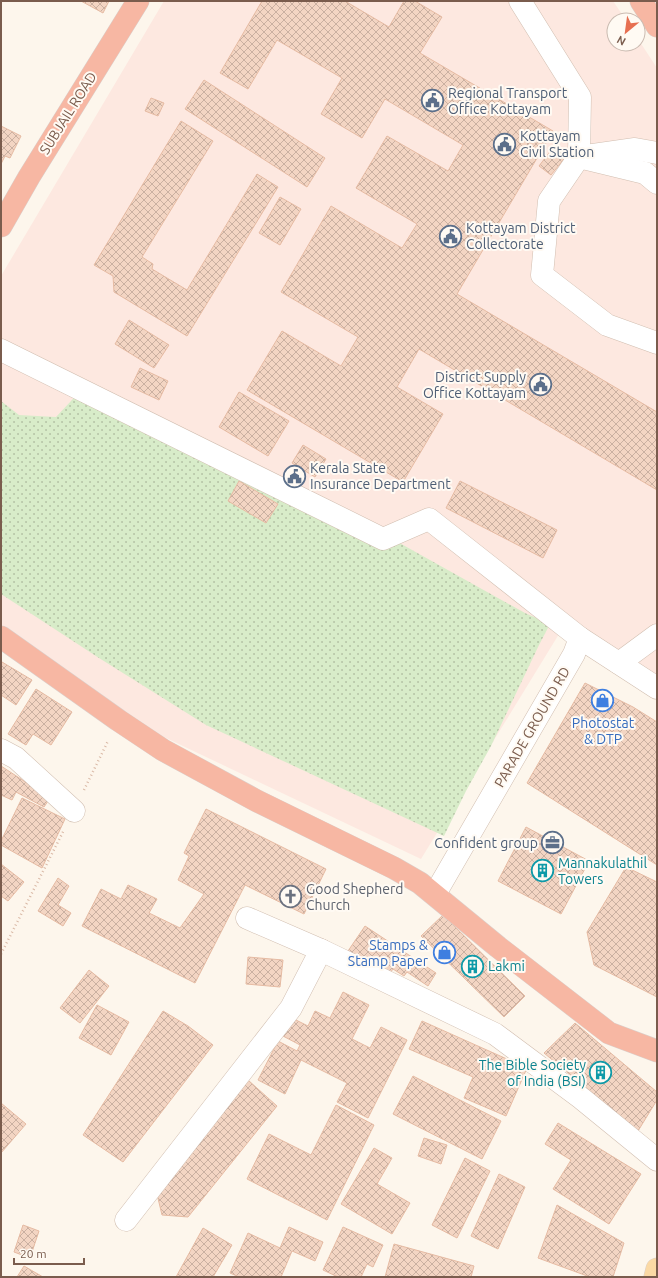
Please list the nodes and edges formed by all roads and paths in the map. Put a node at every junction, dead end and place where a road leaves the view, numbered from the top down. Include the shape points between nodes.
1 (138, 1) edge
2 (520, 1) edge
3 (657, 153) edge
4 (578, 157) junction
5 (657, 183) edge
6 (1, 226) edge
7 (657, 343) edge
8 (1, 350) edge
9 (657, 635) edge
10 (1, 637) edge
11 (580, 638) junction
12 (619, 663) junction
13 (657, 688) edge
14 (118, 720) junction
15 (1, 750) edge
16 (74, 811) junction
17 (435, 894) junction
18 (247, 918) dead end
19 (321, 950) junction
20 (1, 954) edge
21 (657, 1051) edge
22 (657, 1160) edge
23 (126, 1220) dead end
24 (657, 1269) edge
25 (655, 1277) edge

1 - 6 highway, SUBJAIL ROAD
2 - 4 street via 580,97
3 - 4 street via 635,149
4 - 5 street via 645,174
4 - 7 street via 549,201 542,275 607,325
8 - 11 street via 383,539 429,519
9 - 12 street
10 - 14 highway
11 - 12 street
11 - 17 street, PARADE GROUND RD via 574,654
12 - 13 street
14 - 16 path
14 - 17 highway via 163,750 257,801 394,868
15 - 16 street via 16,758
16 - 20 path
17 - 21 highway via 498,947 609,1033
18 - 19 street
19 - 22 street via 495,1034 581,1098
19 - 23 street via 291,1008
24 - 25 main road

